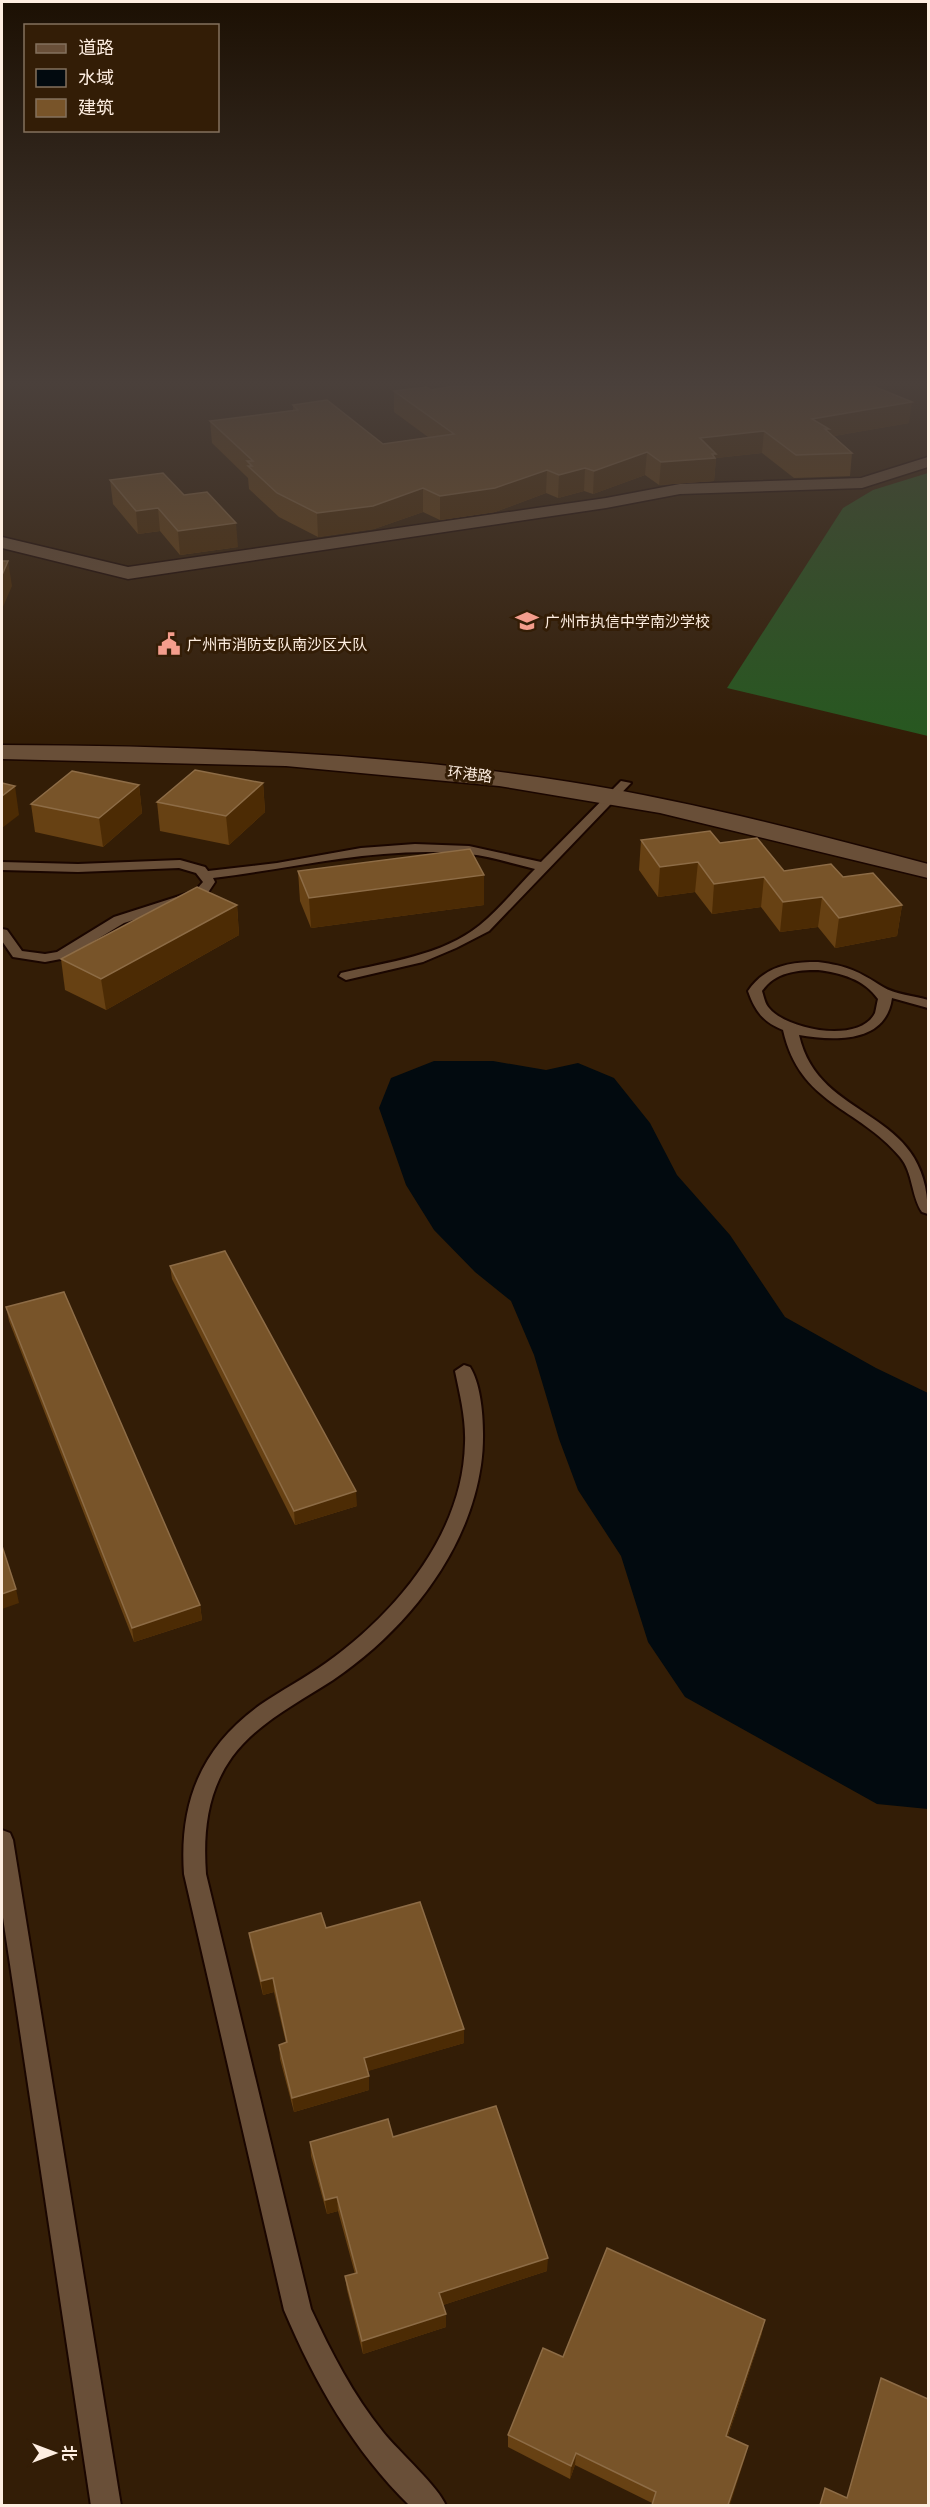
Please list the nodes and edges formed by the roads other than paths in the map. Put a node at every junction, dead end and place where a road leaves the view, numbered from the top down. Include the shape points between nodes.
1 (588, 503) edge
2 (2, 543) edge
3 (2, 738) edge
4 (2, 752) edge
5 (619, 789) junction
6 (928, 853) edge
7 (2, 866) edge
8 (544, 867) junction
9 (928, 871) edge
10 (207, 875) junction
11 (2, 933) edge
12 (346, 976) dead end
13 (880, 991) junction
14 (928, 1004) edge
15 (790, 1029) junction
16 (928, 1209) edge
17 (464, 1371) dead end
18 (2, 1840) edge
19 (106, 2505) edge
20 (432, 2505) edge

1 - 2 street via 128,573
3 - 5 street, 环港路 via 224,740 343,747 520,766
4 - 5 street, 环港路 via 218,754 336,761
5 - 6 street, 环港路 via 699,796
5 - 8 lane
5 - 9 street, 环港路 via 686,810
7 - 10 lane via 180,864
8 - 10 lane via 469,850 415,848
8 - 12 lane via 484,927 458,944 387,969
10 - 11 lane via 207,888 200,894 119,920 61,955 45,958 18,954
13 - 14 lane
13 - 15 lane via 886,1007 883,1016 866,1028 838,1035
13 - 15 lane via 862,976 834,968 803,966 776,972 758,984 755,1000 766,1016
15 - 16 lane via 795,1053 809,1077 840,1104 889,1134 909,1156
17 - 20 lane via 473,1411 474,1453 465,1497 447,1541 420,1585 382,1628 335,1667 259,1717 222,1754 198,1799 191,1848 298,2310 342,2402 373,2444
18 - 19 lane

